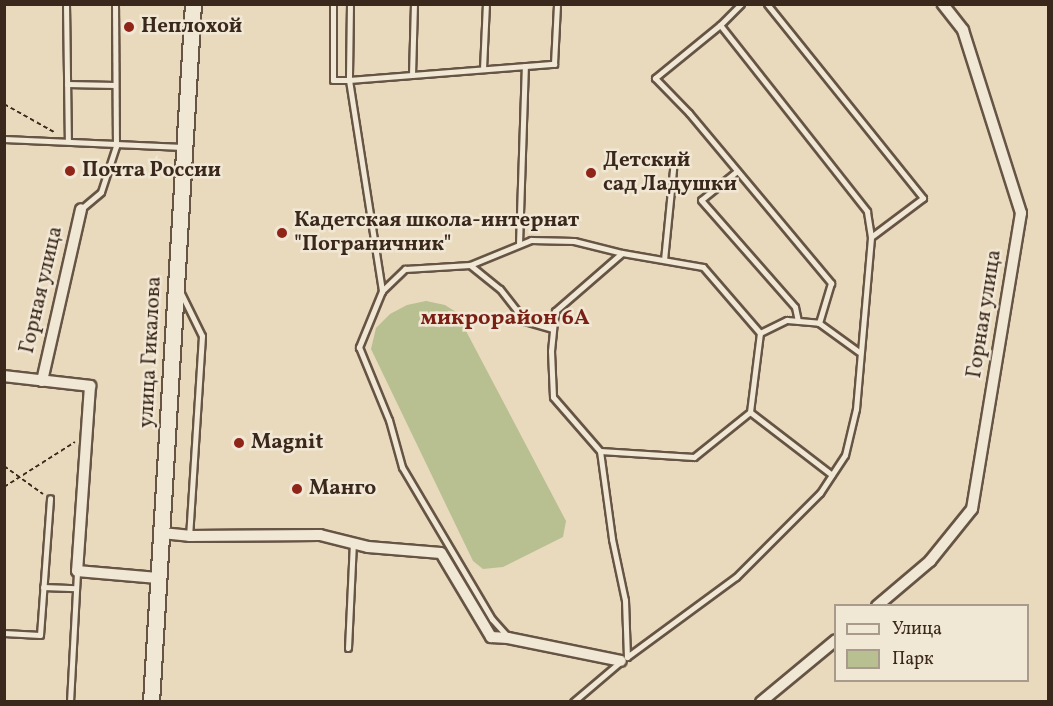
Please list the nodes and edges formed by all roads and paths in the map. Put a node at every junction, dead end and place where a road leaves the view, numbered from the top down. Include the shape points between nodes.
1 (66, 4) edge
2 (115, 4) edge
3 (193, 4) edge
4 (333, 4) edge
5 (350, 4) edge
6 (414, 4) edge
7 (486, 4) edge
8 (557, 4) edge
9 (741, 4) edge
10 (767, 4) edge
11 (943, 4) edge
12 (720, 25) junction
13 (525, 66) junction
14 (483, 69) junction
15 (412, 75) junction
16 (350, 80) junction
17 (67, 84) junction
18 (115, 85) junction
19 (4, 104) edge
20 (4, 139) edge
21 (68, 141) junction
22 (116, 146) junction
23 (185, 147) junction
24 (674, 160) dead end
25 (736, 171) junction
26 (81, 208) joint
27 (871, 237) junction
28 (519, 244) junction
29 (622, 253) junction
30 (664, 260) junction
31 (470, 266) junction
32 (176, 283) junction
33 (382, 291) junction
34 (798, 321) junction
35 (819, 323) junction
36 (553, 329) junction
37 (760, 333) junction
38 (859, 352) junction
39 (4, 376) edge
40 (42, 381) junction
41 (750, 412) junction
42 (87, 428) junction
43 (600, 451) junction
44 (4, 466) edge
45 (832, 475) junction
46 (18, 478) junction
47 (4, 487) edge
48 (50, 498) joint
49 (162, 532) junction
50 (189, 536) junction
51 (353, 543) junction
52 (77, 571) junction
53 (158, 578) junction
54 (43, 588) junction
55 (76, 588) junction
56 (879, 604) edge
57 (4, 633) edge
58 (508, 638) junction
59 (834, 642) edge
60 (348, 648) dead end
61 (624, 659) junction
62 (70, 702) edge
63 (151, 702) edge
64 (573, 702) edge
65 (761, 702) edge

1 - 17 lane
2 - 18 lane
3 - 23 main road, улица Гикалова
4 - 16 lane via 333,80
5 - 16 lane
6 - 15 lane
7 - 14 lane
8 - 13 lane via 554,64
9 - 12 lane
10 - 27 lane via 923,198
11 - 56 street, Горная улица via 963,30 1021,213 972,509 930,561
12 - 25 lane via 655,78
12 - 27 lane via 867,211
13 - 14 lane
13 - 28 lane
14 - 15 lane
15 - 16 lane
16 - 33 lane
17 - 18 lane
17 - 21 lane
18 - 22 lane
19 - 21 path
20 - 21 lane
21 - 22 lane
22 - 23 lane
22 - 26 lane via 101,192
23 - 32 main road, улица Гикалова
24 - 30 lane
25 - 34 lane via 701,201 795,307
25 - 35 lane via 831,283
26 - 40 street, Горная улица
27 - 38 lane
28 - 29 lane via 531,240 574,241
28 - 31 lane
29 - 30 lane
29 - 36 lane via 555,311
30 - 37 lane via 703,267
31 - 33 lane via 405,269
31 - 36 lane via 500,289 525,321
32 - 49 main road, улица Гикалова
32 - 50 lane via 202,336
33 - 58 lane via 359,347 389,420 402,467 492,619
34 - 35 lane
34 - 37 lane via 786,320
35 - 38 lane
36 - 43 lane via 553,398
37 - 41 lane
38 - 45 lane via 853,420 845,456
39 - 40 street
40 - 42 street via 90,386
41 - 43 lane via 694,457
41 - 45 lane
42 - 46 path via 74,443
42 - 52 street
43 - 61 lane via 625,600
44 - 46 path
45 - 61 lane via 820,493 736,577
46 - 47 path
46 - 48 path
48 - 54 lane
49 - 50 street
49 - 53 main road, улица Гикалова
50 - 51 street via 320,535
51 - 58 street via 441,553 491,637
51 - 60 lane
52 - 53 street
52 - 55 lane
53 - 63 main road, улица Гикалова
54 - 55 lane
54 - 57 lane via 40,634
55 - 62 lane
58 - 61 street
59 - 65 street
61 - 64 lane

